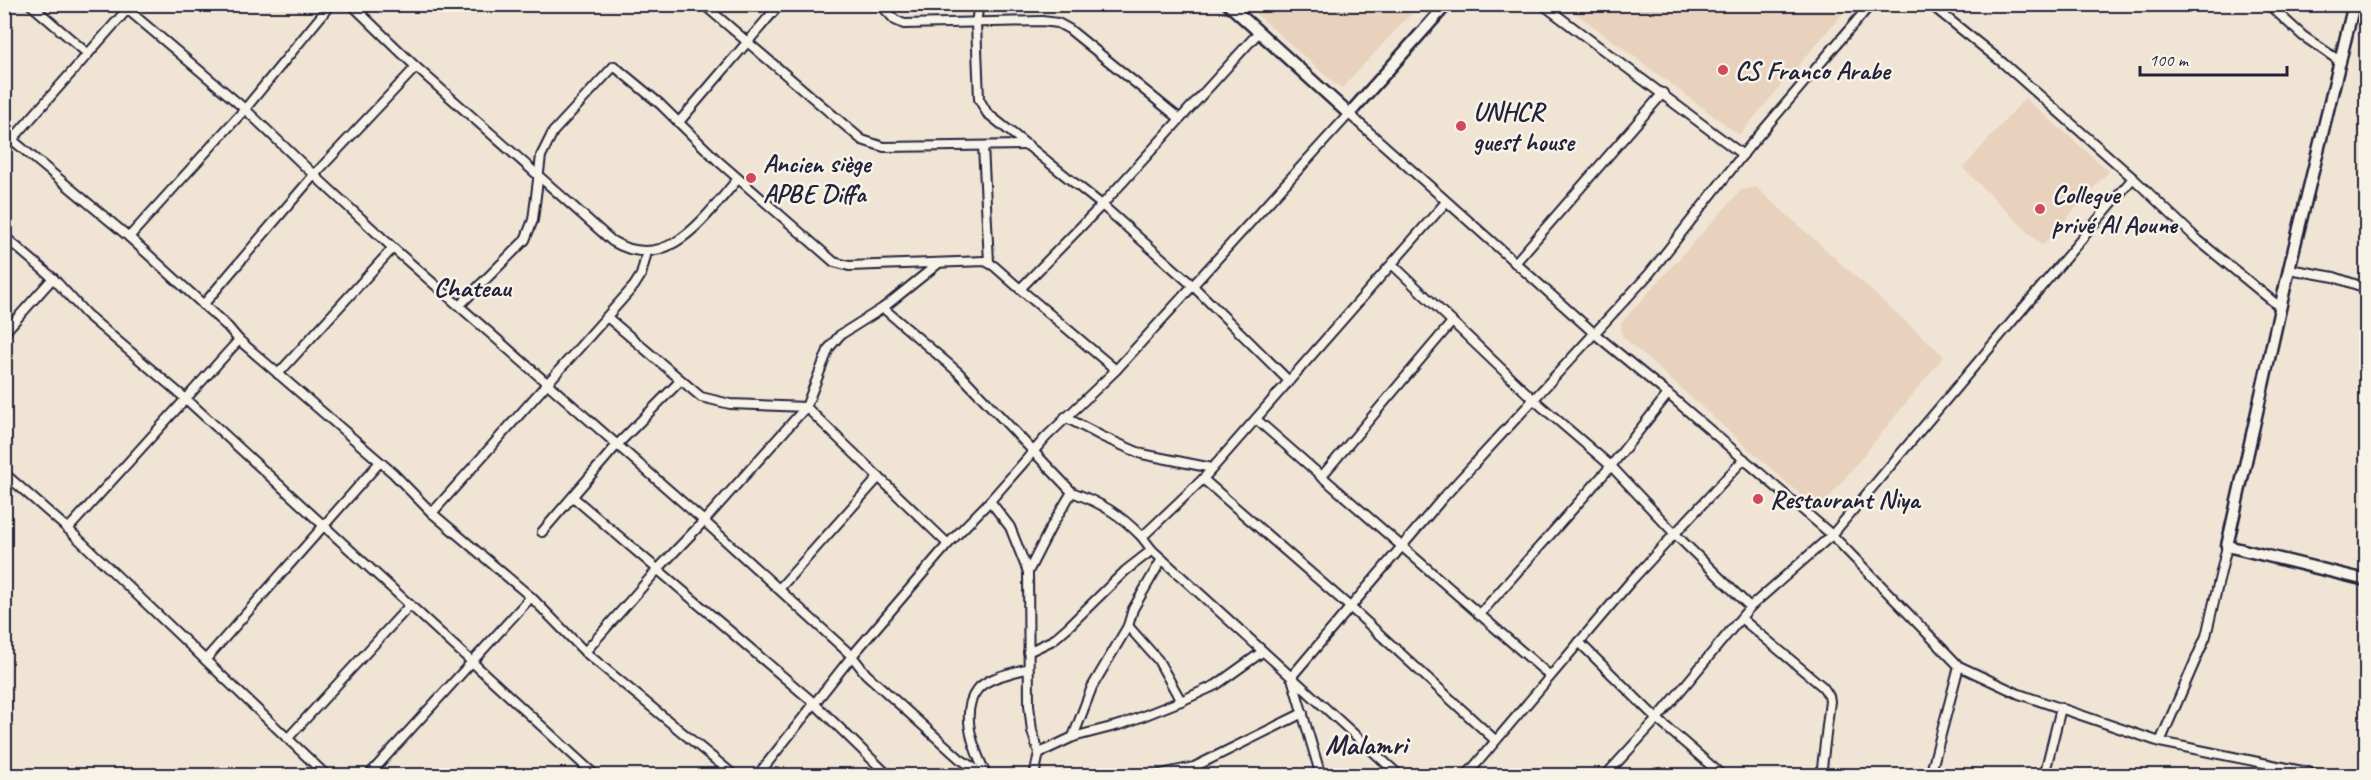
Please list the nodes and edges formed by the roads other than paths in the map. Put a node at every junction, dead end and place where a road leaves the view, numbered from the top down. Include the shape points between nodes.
1 (30, 4) edge
2 (331, 4) edge
3 (351, 4) edge
4 (704, 4) edge
5 (780, 4) edge
6 (880, 4) edge
7 (979, 4) edge
8 (1228, 4) edge
9 (1448, 4) edge
10 (1542, 4) edge
11 (1871, 4) edge
12 (1930, 4) edge
13 (2268, 4) edge
14 (2354, 4) edge
15 (127, 6) edge
16 (976, 23) junction
17 (1259, 32) junction
18 (747, 44) junction
19 (88, 54) junction
20 (2341, 62) junction
21 (416, 67) junction
22 (1663, 93) junction
23 (245, 109) junction
24 (1349, 114) junction
25 (1180, 119) junction
26 (679, 122) junction
27 (4, 134) edge
28 (13, 140) junction
29 (1028, 145) junction
30 (983, 146) junction
31 (4, 149) edge
32 (1743, 155) junction
33 (314, 175) junction
34 (538, 176) junction
35 (2133, 178) junction
36 (738, 179) junction
37 (1446, 202) junction
38 (1102, 205) junction
39 (4, 236) edge
40 (129, 237) junction
41 (393, 248) junction
42 (647, 252) junction
43 (939, 262) junction
44 (989, 262) junction
45 (1515, 263) junction
46 (1393, 265) junction
47 (2289, 269) junction
48 (53, 278) junction
49 (1192, 285) junction
50 (2367, 288) edge
51 (1020, 289) junction
52 (203, 305) junction
53 (460, 305) junction
54 (883, 308) junction
55 (2281, 308) junction
56 (607, 316) junction
57 (1452, 322) junction
58 (4, 333) edge
59 (1594, 334) junction
60 (239, 340) junction
61 (1116, 370) junction
62 (278, 374) junction
63 (681, 380) junction
64 (1289, 381) junction
65 (547, 383) junction
66 (1668, 394) junction
67 (186, 399) junction
68 (1533, 399) junction
69 (806, 407) junction
70 (1065, 417) junction
71 (1256, 419) junction
72 (616, 446) junction
73 (1032, 452) junction
74 (1744, 459) junction
75 (380, 462) junction
76 (1611, 466) junction
77 (1212, 468) junction
78 (4, 473) edge
79 (879, 477) junction
80 (1321, 477) junction
81 (1203, 479) junction
82 (1072, 492) junction
83 (573, 497) junction
84 (990, 501) junction
85 (432, 513) junction
86 (704, 521) junction
87 (323, 526) junction
88 (68, 529) junction
89 (542, 532) dead end
90 (1674, 532) junction
91 (1832, 535) junction
92 (1142, 537) junction
93 (948, 544) junction
94 (2227, 546) junction
95 (1400, 547) junction
96 (1152, 550) junction
97 (1162, 559) junction
98 (658, 568) junction
99 (1028, 572) junction
100 (2367, 580) edge
101 (779, 589) junction
102 (531, 597) junction
103 (411, 605) junction
104 (1350, 607) junction
105 (1750, 607) junction
106 (1479, 615) junction
107 (1742, 619) junction
108 (1128, 626) junction
109 (1579, 642) junction
110 (585, 651) junction
111 (1028, 652) junction
112 (1262, 652) junction
113 (852, 656) junction
114 (206, 659) junction
115 (474, 662) junction
116 (1959, 666) junction
117 (1028, 668) junction
118 (1549, 675) junction
119 (1292, 676) junction
120 (1181, 701) junction
121 (814, 703) junction
122 (2061, 708) junction
123 (1303, 713) junction
124 (1657, 719) junction
125 (1073, 737) junction
126 (288, 738) junction
127 (1495, 740) junction
128 (2160, 742) junction
129 (1039, 753) junction
130 (327, 776) edge
131 (368, 776) edge
132 (596, 776) edge
133 (735, 776) edge
134 (757, 776) edge
135 (889, 776) edge
136 (986, 776) edge
137 (1034, 776) edge
138 (1151, 776) edge
139 (1321, 776) edge
140 (1400, 776) edge
141 (1466, 776) edge
142 (1605, 776) edge
143 (1723, 776) edge
144 (1821, 776) edge
145 (1930, 776) edge
146 (2044, 776) edge
147 (2327, 776) edge

1 - 19 street
2 - 23 street
3 - 21 street
4 - 18 street
5 - 18 street
6 - 16 street via 904,24
7 - 16 street
8 - 17 street
9 - 24 street
10 - 22 street
11 - 32 street
12 - 35 street
13 - 20 street via 2303,36
14 - 20 street
15 - 19 street
15 - 23 street
16 - 25 street via 1058,23
16 - 29 street via 979,99 987,112
17 - 24 street
17 - 25 street
18 - 26 street
18 - 30 street via 871,145
19 - 28 street
20 - 47 street
21 - 33 street
21 - 34 street
22 - 32 street
22 - 45 street
23 - 33 street
23 - 40 street
24 - 37 street
24 - 49 street
25 - 38 street
26 - 34 street via 614,66 553,132
26 - 36 street
27 - 28 street
28 - 31 street
28 - 40 street
29 - 30 street
29 - 38 street
30 - 44 street
32 - 59 street via 1649,274
33 - 41 street
33 - 52 street
34 - 42 street via 612,241 623,248
34 - 53 street via 530,232
35 - 55 street via 2198,240
35 - 91 street
36 - 42 street via 679,241
36 - 43 street via 812,245 842,265
37 - 45 street
37 - 46 street
38 - 49 street
38 - 51 street
39 - 48 street
40 - 52 street
41 - 53 street
41 - 62 street
42 - 56 street via 638,281
43 - 44 street
43 - 54 street
44 - 51 street
45 - 59 street
46 - 57 street
46 - 64 street
47 - 50 street
47 - 55 street
48 - 58 street
48 - 67 street via 86,314
49 - 61 street
49 - 64 street
51 - 61 street
52 - 60 street
53 - 65 street
54 - 69 street via 840,335 828,348
54 - 73 street via 958,372
55 - 94 street
56 - 63 street
56 - 65 street
57 - 68 street
57 - 80 street
59 - 66 street
59 - 68 street
60 - 62 street
60 - 67 street
61 - 70 street
62 - 75 street
63 - 69 street via 701,397 720,403
63 - 72 street
64 - 71 street
65 - 72 street
65 - 85 street
66 - 74 street
66 - 76 street
67 - 87 street
67 - 88 street
68 - 76 street
68 - 95 street
69 - 79 street
69 - 86 street
70 - 73 street
70 - 77 street via 1142,454
71 - 77 street
71 - 80 street
72 - 83 street
72 - 86 street
73 - 82 street
73 - 84 street
74 - 90 street
74 - 91 street
75 - 85 street
75 - 87 street
76 - 90 street
76 - 106 street
77 - 81 street
78 - 88 street
79 - 93 street
79 - 101 street
80 - 95 street
81 - 92 street
81 - 104 street
82 - 92 street via 1125,519
82 - 99 street
83 - 89 street
83 - 98 street
84 - 93 street
84 - 99 street via 1010,527
85 - 102 street
86 - 98 street
86 - 101 street
87 - 103 street
87 - 114 street
88 - 114 street
90 - 105 street
90 - 109 street
91 - 105 street
91 - 116 street
92 - 96 street
93 - 113 street
94 - 100 street
94 - 128 street via 2206,636
95 - 104 street
95 - 106 street
96 - 97 street
96 - 111 street via 1053,640
97 - 108 street via 1133,609
97 - 112 street
98 - 110 street
98 - 121 street
99 - 111 street
101 - 113 street
102 - 110 street
102 - 115 street
103 - 115 street
103 - 126 street
104 - 119 street
104 - 127 street
105 - 107 street
106 - 118 street
107 - 124 street
107 - 144 street via 1827,692 1830,701
108 - 120 street via 1158,660
108 - 125 street via 1092,687
109 - 118 street
109 - 124 street
110 - 133 street
111 - 117 street
112 - 119 street
112 - 120 street via 1215,685
113 - 121 street
113 - 136 street via 866,674 960,759
114 - 126 street
115 - 131 street
115 - 132 street
116 - 122 street via 2019,694
116 - 145 street
117 - 129 street via 1032,731
117 - 136 street via 976,690 969,720 971,740
118 - 127 street
119 - 123 street
119 - 140 street
120 - 125 street
121 - 134 street
121 - 135 street
122 - 128 street
122 - 146 street
123 - 138 street via 1194,767
123 - 139 street
124 - 142 street
124 - 143 street
125 - 129 street
126 - 130 street
127 - 141 street
128 - 147 street
129 - 137 street

